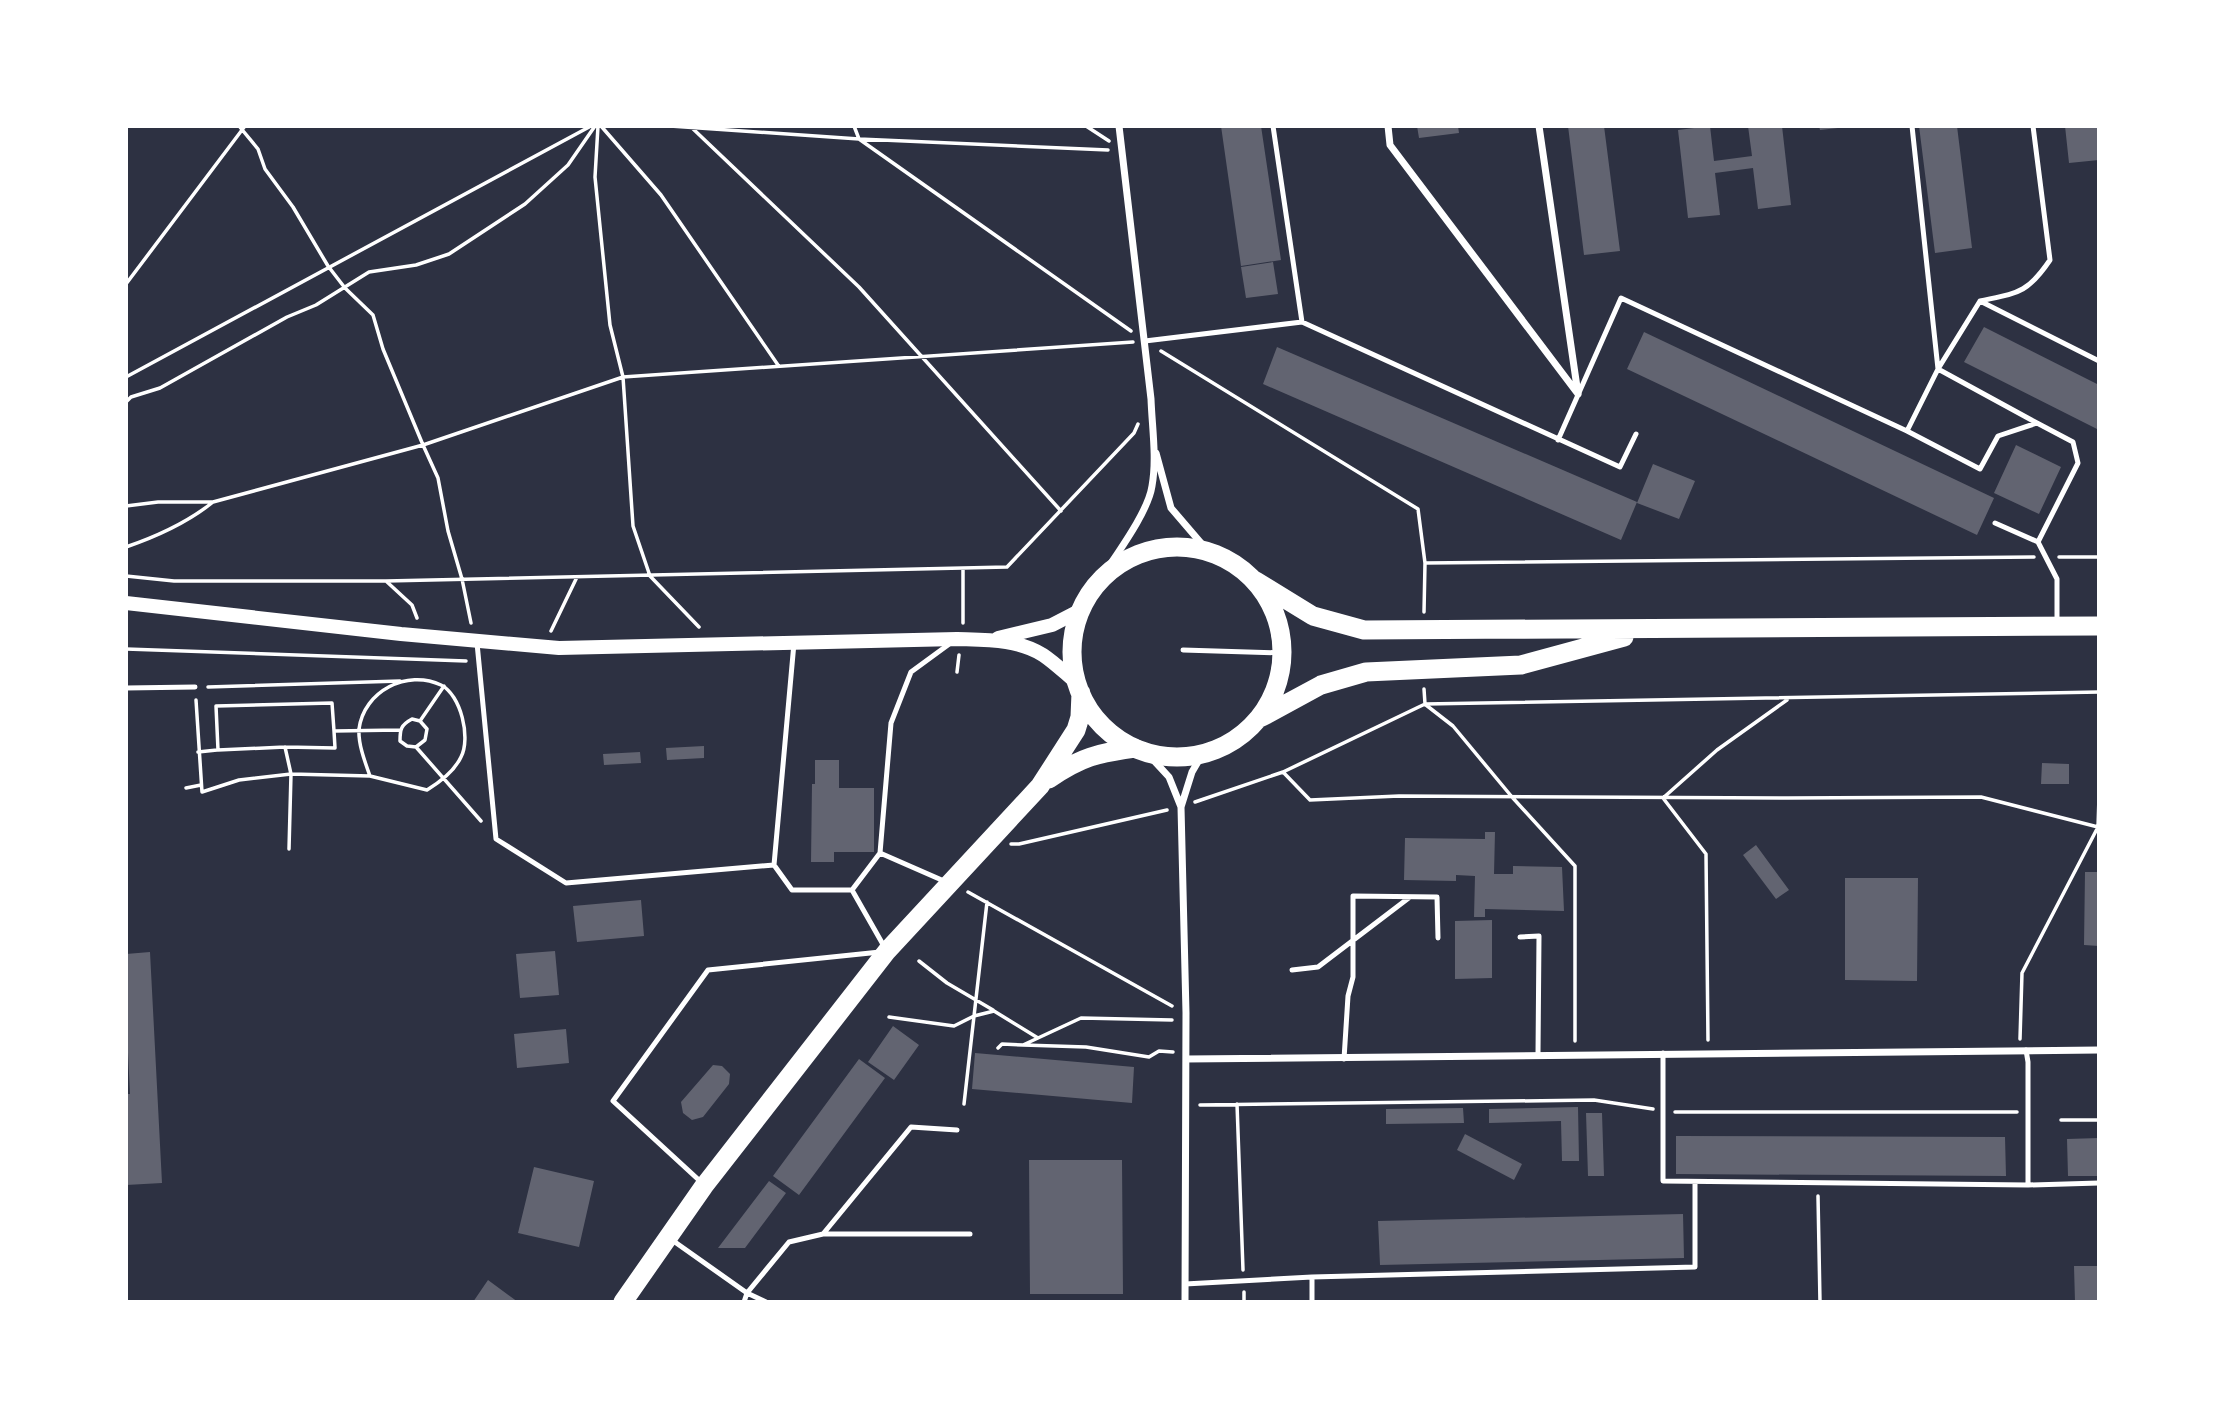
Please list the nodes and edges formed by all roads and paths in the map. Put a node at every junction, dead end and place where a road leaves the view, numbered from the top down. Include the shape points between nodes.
1 (596, 126) edge
2 (670, 126) edge
3 (854, 126) edge
4 (1086, 126) edge
5 (1119, 126) edge
6 (1273, 126) edge
7 (1388, 126) edge
8 (1539, 126) edge
9 (1912, 126) edge
10 (2033, 126) edge
11 (242, 127) edge
12 (691, 127) edge
13 (859, 139) junction
14 (1122, 150) junction
15 (328, 266) junction
16 (126, 284) edge
17 (345, 288) junction
18 (1980, 301) junction
19 (1302, 322) junction
20 (1145, 341) junction
21 (922, 357) junction
22 (2099, 361) edge
23 (778, 365) junction
24 (1938, 369) junction
25 (126, 377) edge
26 (623, 377) junction
27 (1578, 394) junction
28 (1151, 399) junction
29 (126, 402) edge
30 (2037, 423) junction
31 (1907, 431) junction
32 (1636, 434) dead end
33 (1558, 440) junction
34 (1153, 442) junction
35 (423, 445) junction
36 (213, 502) junction
37 (126, 506) edge
38 (1061, 512) junction
39 (1995, 523) dead end
40 (2038, 542) junction
41 (126, 547) edge
42 (1207, 550) junction
43 (2046, 557) junction
44 (2099, 557) edge
45 (1425, 563) junction
46 (963, 569) junction
47 (126, 576) edge
48 (650, 576) junction
49 (577, 577) junction
50 (462, 579) junction
51 (1100, 580) junction
52 (174, 581) junction
53 (1255, 581) junction
54 (386, 582) junction
55 (170, 587) dead end
56 (126, 603) edge
57 (1081, 610) junction
58 (406, 622) dead end
59 (2099, 626) edge
60 (2057, 627) junction
61 (686, 628) dead end
62 (1654, 630) junction
63 (565, 631) dead end
64 (1425, 631) junction
65 (960, 632) junction
66 (475, 635) junction
67 (990, 640) junction
68 (794, 643) junction
69 (126, 649) edge
70 (1183, 650) dead end
71 (1283, 653) junction
72 (479, 662) junction
73 (1422, 669) junction
74 (400, 681) junction
75 (444, 686) junction
76 (195, 687) junction
77 (126, 688) edge
78 (1079, 688) junction
79 (2099, 692) edge
80 (1789, 699) junction
81 (1425, 704) junction
82 (1258, 719) junction
83 (420, 721) junction
84 (359, 730) junction
85 (400, 730) junction
86 (334, 731) junction
87 (285, 747) junction
88 (416, 747) junction
89 (218, 750) junction
90 (1141, 750) junction
91 (1212, 751) junction
92 (198, 752) junction
93 (1283, 772) junction
94 (291, 774) junction
95 (370, 776) junction
96 (444, 779) junction
97 (201, 785) junction
98 (1040, 786) junction
99 (186, 788) dead end
100 (1512, 797) junction
101 (2099, 797) edge
102 (1663, 798) junction
103 (1181, 807) junction
104 (2099, 827) edge
105 (496, 839) junction
106 (984, 844) junction
107 (289, 849) dead end
108 (880, 853) junction
109 (774, 866) junction
110 (950, 884) junction
111 (852, 890) junction
112 (1410, 897) junction
113 (987, 902) junction
114 (1520, 937) dead end
115 (1438, 938) dead end
116 (1353, 940) junction
117 (887, 951) junction
118 (919, 961) dead end
119 (1292, 970) dead end
120 (975, 1000) junction
121 (995, 1011) junction
122 (1186, 1013) junction
123 (974, 1016) junction
124 (889, 1017) dead end
125 (1175, 1031) dead end
126 (1038, 1038) junction
127 (1175, 1042) dead end
128 (1023, 1045) junction
129 (998, 1048) dead end
130 (2023, 1050) junction
131 (2099, 1050) edge
132 (1708, 1052) junction
133 (1663, 1053) junction
134 (1538, 1054) junction
135 (1574, 1054) junction
136 (1186, 1059) junction
137 (1344, 1059) junction
138 (964, 1104) dead end
139 (1237, 1104) junction
140 (1187, 1106) junction
141 (1663, 1110) junction
142 (2018, 1112) dead end
143 (2099, 1119) edge
144 (2061, 1121) dead end
145 (957, 1130) dead end
146 (1695, 1182) junction
147 (1818, 1183) junction
148 (2099, 1183) edge
149 (2028, 1185) junction
150 (704, 1186) junction
151 (823, 1234) junction
152 (970, 1234) dead end
153 (668, 1237) junction
154 (1312, 1277) junction
155 (1244, 1281) junction
156 (1185, 1284) junction
157 (747, 1293) junction
158 (623, 1302) edge
159 (744, 1302) edge
160 (766, 1302) edge
161 (1185, 1302) edge
162 (1312, 1302) edge
163 (1820, 1302) edge

1 - 15 path
1 - 17 path via 568,165 525,204 460,247 416,265 369,272
1 - 23 path via 661,195
1 - 26 path via 596,177 610,325
2 - 12 path
3 - 13 path
4 - 14 path
5 - 14 street
6 - 19 lane
7 - 27 street via 1390,145
8 - 27 street
9 - 24 lane
10 - 18 lane via 2050,260 2020,292
11 - 15 path
11 - 16 path
12 - 13 path
12 - 21 path via 859,287
13 - 14 path
13 - 20 path
14 - 20 street
15 - 17 path
15 - 25 path
17 - 29 path
17 - 35 path via 373,315
18 - 22 lane
18 - 24 lane
19 - 20 lane
19 - 33 lane
20 - 21 path
20 - 28 street
20 - 45 path via 1418,509
21 - 23 path
21 - 38 path
23 - 26 path
24 - 30 lane
24 - 31 lane
26 - 35 path
26 - 48 path via 633,526
27 - 31 lane via 1621,298
27 - 33 lane
28 - 34 street
28 - 38 path via 1134,433
30 - 31 lane via 1998,436 1980,469
30 - 40 lane via 2073,442 2078,463
32 - 33 lane via 1620,467
34 - 42 street via 1171,508
34 - 51 street via 1152,487 1141,514
35 - 36 path
35 - 50 path via 438,478
36 - 37 path
36 - 41 path via 159,536
38 - 46 path via 1007,567
39 - 40 lane
40 - 43 lane
42 - 51 highway via 1178,546 1149,550
42 - 53 highway
43 - 44 path
43 - 45 path
43 - 60 lane via 2057,579
45 - 64 path
46 - 48 path
46 - 65 path
47 - 52 path
48 - 49 path
48 - 61 path via 700,628
49 - 50 path
49 - 63 path via 551,631
50 - 54 path
50 - 66 path
51 - 57 highway
52 - 54 path
52 - 55 path
53 - 64 highway via 1313,617 1364,630
53 - 71 highway via 1271,603
54 - 58 path via 412,605 419,623
56 - 66 main road via 401,634
57 - 67 main road via 1052,625
57 - 78 highway via 1072,659
59 - 60 highway
60 - 62 highway
62 - 64 highway
62 - 73 highway via 1521,665
65 - 67 main road
65 - 68 main road
65 - 108 lane via 911,671 891,723
66 - 68 main road via 569,648
66 - 72 lane
67 - 78 main road via 1021,645 1043,655
68 - 109 lane
69 - 72 path
70 - 71 lane
71 - 82 highway via 1271,699
72 - 105 lane
73 - 81 path
73 - 82 highway via 1366,672 1321,685
74 - 75 path
74 - 76 path
74 - 84 path via 378,694 364,712
75 - 83 path
75 - 96 path via 465,720 461,757
76 - 77 lane
76 - 92 path
78 - 90 highway via 1103,726
78 - 98 highway via 1076,730
79 - 80 path
80 - 81 path
80 - 102 path via 1717,750
81 - 93 path
81 - 100 path via 1453,726
82 - 91 highway via 1237,738
83 - 85 path via 412,719
83 - 88 path via 427,729 425,740
84 - 85 path
84 - 86 path
84 - 95 path
85 - 88 path via 400,741
86 - 87 path via 335,748
86 - 89 path via 332,703 216,706
87 - 89 path
87 - 94 path
88 - 96 path
89 - 92 path
90 - 91 highway via 1168,757
90 - 98 highway via 1094,754
90 - 103 street via 1169,777
91 - 103 street via 1192,772
92 - 97 path
93 - 100 path via 1310,800
93 - 103 path
94 - 95 path
94 - 97 path via 239,780 202,792
94 - 107 path
95 - 96 path via 427,790
96 - 105 path
97 - 99 path
98 - 106 highway
100 - 102 path
100 - 135 path via 1575,866
101 - 104 path
102 - 104 path via 1981,797
102 - 132 path via 1706,854
103 - 106 path via 1019,845
103 - 122 street
104 - 130 path via 2022,972
105 - 109 lane via 566,883
106 - 110 highway
108 - 110 lane
108 - 111 lane
109 - 111 lane via 792,890
110 - 113 path
110 - 117 highway
111 - 117 lane
112 - 115 lane via 1437,897
112 - 116 lane
112 - 116 lane via 1353,896
113 - 120 path
113 - 122 path
114 - 134 lane via 1539,936
116 - 119 lane via 1318,967
116 - 137 lane
117 - 150 highway
117 - 150 lane via 708,970 612,1101
118 - 120 path
120 - 121 path
120 - 123 path
121 - 123 path
121 - 126 path
122 - 136 street
123 - 124 path via 954,1026
123 - 138 path
125 - 126 path via 1175,1020 1081,1018
126 - 128 path
127 - 128 path via 1175,1052 1159,1051 1149,1057 1086,1047
128 - 129 path
130 - 131 street
130 - 132 street
130 - 149 lane via 2028,1062
132 - 133 street
133 - 135 street
133 - 141 lane
134 - 135 street
134 - 137 street
136 - 137 street
136 - 140 street
139 - 140 path
139 - 141 path via 1594,1100
139 - 155 path
140 - 156 street
141 - 142 path
141 - 146 lane via 1663,1181
143 - 144 path
145 - 151 lane via 911,1127
146 - 147 lane
146 - 154 lane via 1695,1267
147 - 149 lane
147 - 163 path
148 - 149 lane
150 - 153 highway
151 - 152 lane
151 - 157 lane via 789,1242
153 - 157 lane
153 - 158 highway
154 - 155 lane
154 - 162 lane
155 - 156 lane
156 - 161 street
157 - 159 lane
157 - 160 lane

